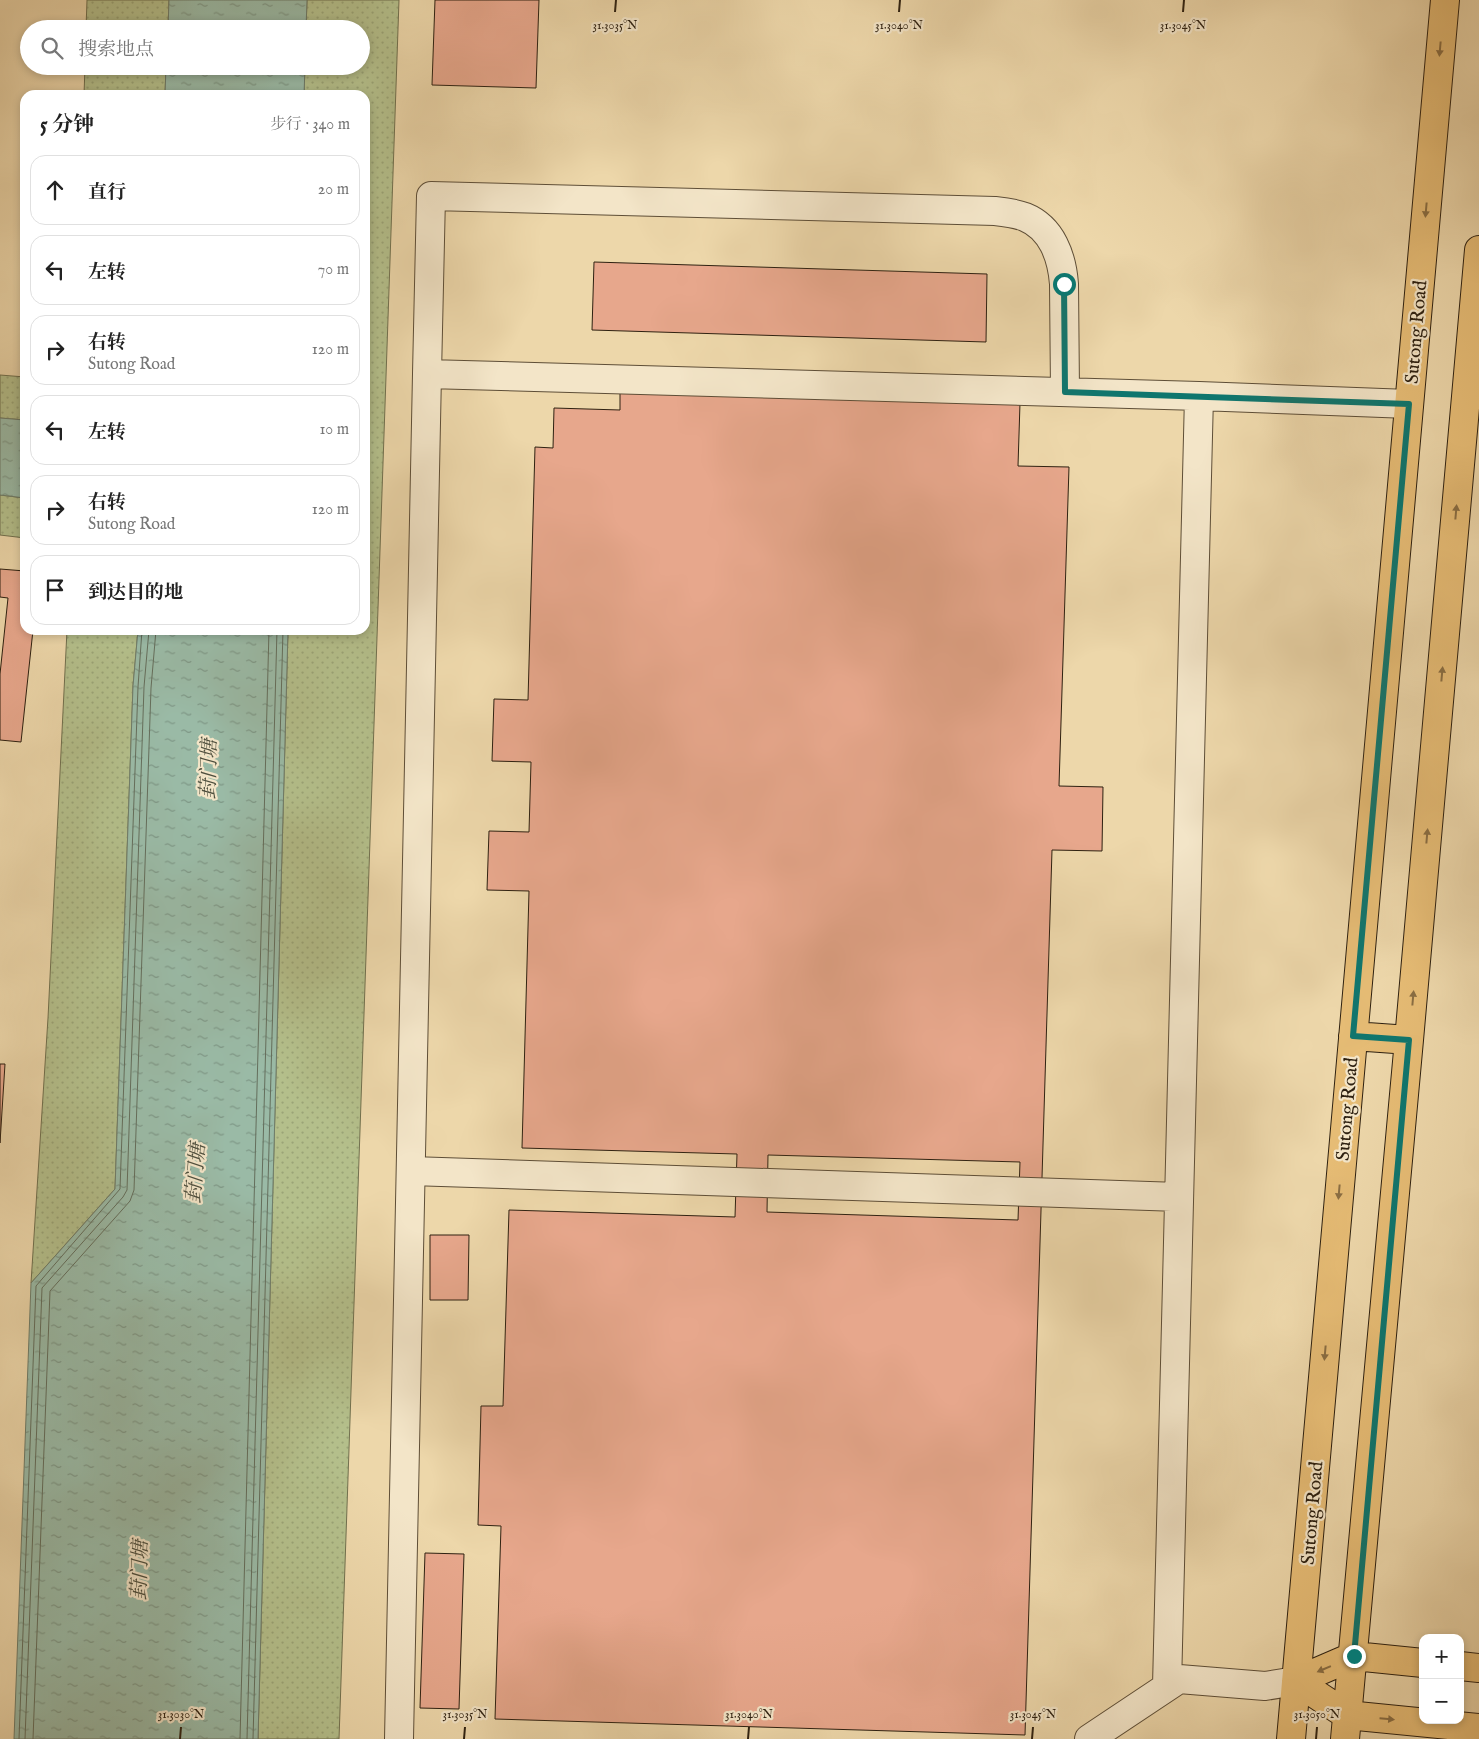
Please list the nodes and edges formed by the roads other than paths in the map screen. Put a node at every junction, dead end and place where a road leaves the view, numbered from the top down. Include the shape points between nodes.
1 (1444, 0) edge
2 (1479, 250) edge
3 (427, 374) junction
4 (1065, 392) junction
5 (1199, 396) junction
6 (1409, 404) junction
7 (1353, 1036) junction
8 (1409, 1040) junction
9 (411, 1172) junction
10 (1179, 1197) junction
11 (1354, 1656) junction
12 (1419, 1663) edge
13 (1464, 1666) edge
14 (1479, 1668) edge
15 (1296, 1681) junction
16 (1167, 1686) junction
17 (1346, 1727) edge
18 (1479, 1728) edge
19 (399, 1739) edge
20 (1089, 1739) edge
21 (1291, 1739) edge

1 -> 6 main road, Sutong Road
8 -> 2 main road
3 - 4 lane
3 - 4 lane via 431,196 995,210 1015,213 1039,225 1059,256 1064,284
3 - 9 lane
4 - 5 lane
5 - 6 lane
5 - 10 lane
6 - 7 main road, Sutong Road
7 - 8 main road
7 -> 15 main road, Sutong Road
8 - 11 main road
9 - 10 lane
9 - 19 lane
10 - 16 lane
11 - 12 main road
11 -> 15 main road
11 - 17 main road
13 - 14 main road
15 - 16 lane via 1265,1686 1178,1679
15 - 17 main road
15 - 21 main road, Sutong Road
16 - 20 lane
17 -> 18 main road

